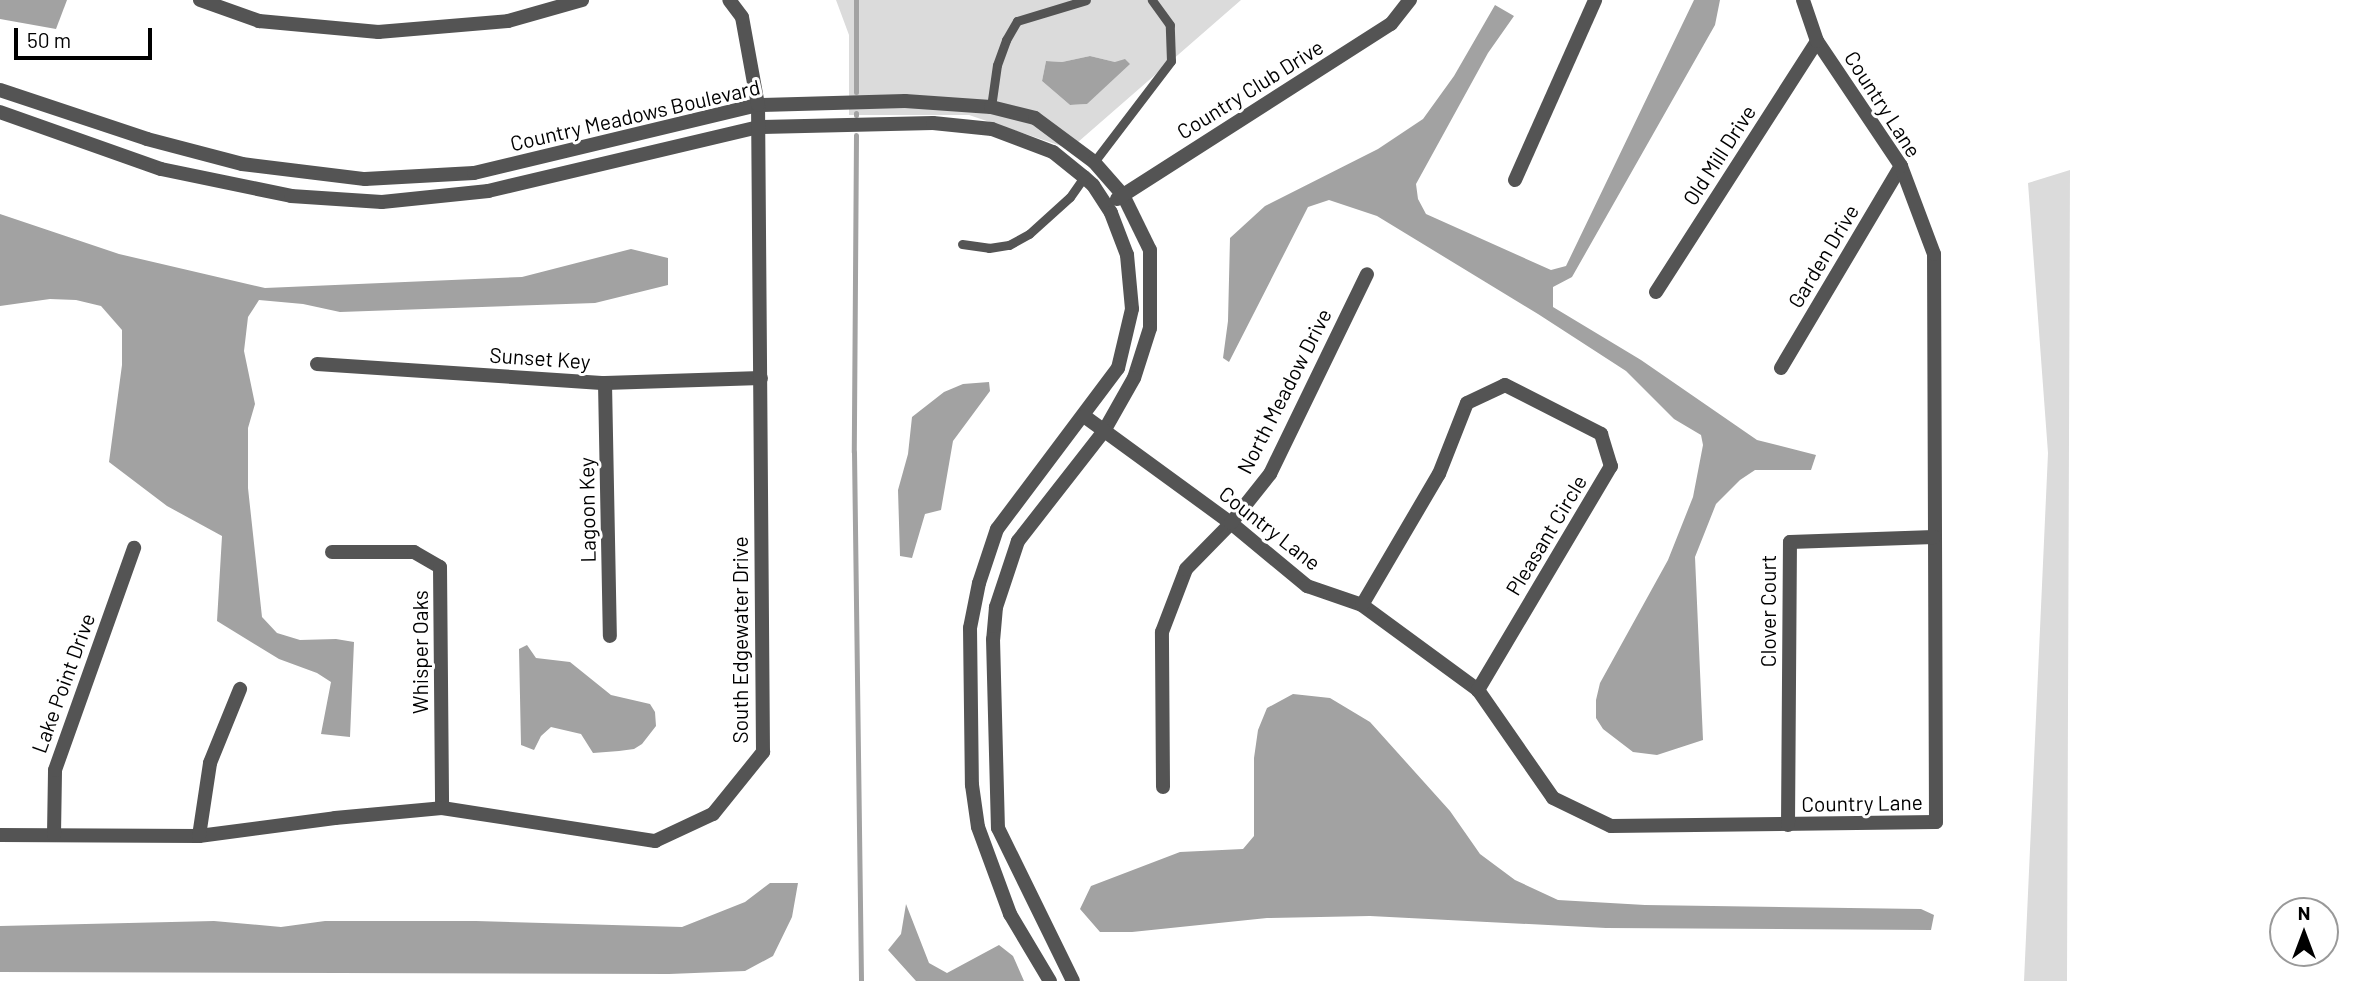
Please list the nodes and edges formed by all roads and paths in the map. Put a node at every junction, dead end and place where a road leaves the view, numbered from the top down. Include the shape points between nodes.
1 (201, 0) edge
2 (582, 0) edge
3 (729, 0) edge
4 (1086, 0) edge
5 (1152, 0) edge
6 (1410, 0) edge
7 (1595, 0) edge
8 (1803, 0) edge
9 (1817, 41) junction
10 (0, 90) edge
11 (905, 101) junction
12 (758, 105) junction
13 (991, 107) junction
14 (0, 112) edge
15 (907, 124) junction
16 (758, 127) junction
17 (992, 129) junction
18 (1094, 162) junction
19 (1901, 166) junction
20 (1084, 177) junction
21 (360, 178) junction
22 (1515, 180) dead end
23 (1123, 195) junction
24 (360, 201) junction
25 (1107, 206) junction
26 (962, 244) dead end
27 (1367, 274) dead end
28 (1656, 292) dead end
29 (317, 364) dead end
30 (1781, 368) dead end
31 (761, 379) junction
32 (605, 383) junction
33 (1084, 416) junction
34 (1104, 431) junction
35 (1231, 523) junction
36 (1934, 537) junction
37 (134, 548) dead end
38 (332, 551) dead end
39 (1362, 605) junction
40 (610, 636) dead end
41 (240, 689) dead end
42 (1478, 690) junction
43 (971, 707) junction
44 (995, 708) junction
45 (1163, 787) dead end
46 (442, 808) junction
47 (1788, 825) junction
48 (0, 835) edge
49 (54, 835) junction
50 (199, 836) junction
51 (1056, 947) junction
52 (1037, 958) junction
53 (1050, 981) edge
54 (1073, 981) edge

1 - 2 street via 259,21 378,32 508,21
3 - 12 street, South Edgewater Drive via 742,17
4 - 13 lane via 1017,21 997,65
5 - 18 lane via 1170,25 1171,61
6 - 23 street, Country Club Drive via 1391,24
7 - 22 street
8 - 9 street, Country Lane
9 - 19 street, Country Lane
9 - 28 street, Old Mill Drive
10 - 21 street, Country Meadows Boulevard via 147,139 242,164
11 - 12 street, Country Meadows Boulevard
11 - 13 street, Country Meadows Boulevard
11 - 15 street
12 - 16 street, South Edgewater Drive
12 - 21 street, Country Meadows Boulevard via 474,173
13 - 17 street
13 - 18 street, Country Meadows Boulevard via 1035,118
14 - 24 street, Country Meadows Boulevard via 161,169 291,196
15 - 16 street, Country Meadows Boulevard
15 - 17 street, Country Meadows Boulevard
16 - 24 street, Country Meadows Boulevard via 488,191
16 - 31 street, South Edgewater Drive
17 - 20 street, Country Meadows Boulevard via 1053,152
18 - 20 street
18 - 23 street, Country Meadows Boulevard
19 - 30 street, Garden Drive
19 - 36 street, Country Lane via 1934,254
20 - 25 street, Country Meadows Boulevard
20 - 26 lane via 1070,197 1029,234 1009,245
21 - 24 street
23 - 25 street, Country Club Drive
23 - 34 street, Country Meadows Boulevard via 1150,250 1150,328 1134,378
25 - 33 street, Country Meadows Boulevard via 1127,255 1132,309 1118,368
27 - 35 street, North Meadow Drive via 1270,474
29 - 32 street, Sunset Key
31 - 32 street, Sunset Key
31 - 46 street, South Edgewater Drive via 763,752 713,814 655,841
32 - 40 street, Lagoon Key
33 - 34 street, Country Lane
33 - 43 street, Country Meadows Boulevard via 997,529 970,628
34 - 35 street, Country Lane
34 - 44 street, Country Meadows Boulevard via 1018,541 996,607
35 - 39 street, Country Lane via 1307,586
35 - 45 street, North Meadow Drive via 1186,569 1163,632
36 - 47 street, Clover Court via 1790,542
36 - 47 street, Country Lane via 1936,822
37 - 49 street, Lake Point Drive via 55,770
38 - 46 street, Whisper Oaks via 414,551 440,567
39 - 42 street, Country Lane
39 - 42 street, Pleasant Circle via 1439,474 1467,402 1505,386 1601,434 1611,466
41 - 50 street via 210,763
42 - 47 street, Country Lane via 1553,798 1611,826
43 - 44 street
43 - 52 street, Country Meadows Boulevard via 972,785 978,827 1010,914
44 - 51 street, Country Meadows Boulevard via 998,828
46 - 50 street, South Edgewater Drive
48 - 49 street, South Edgewater Drive
49 - 50 street, South Edgewater Drive
51 - 52 street
51 - 54 street, Country Meadows Boulevard
52 - 53 street, Country Meadows Boulevard

